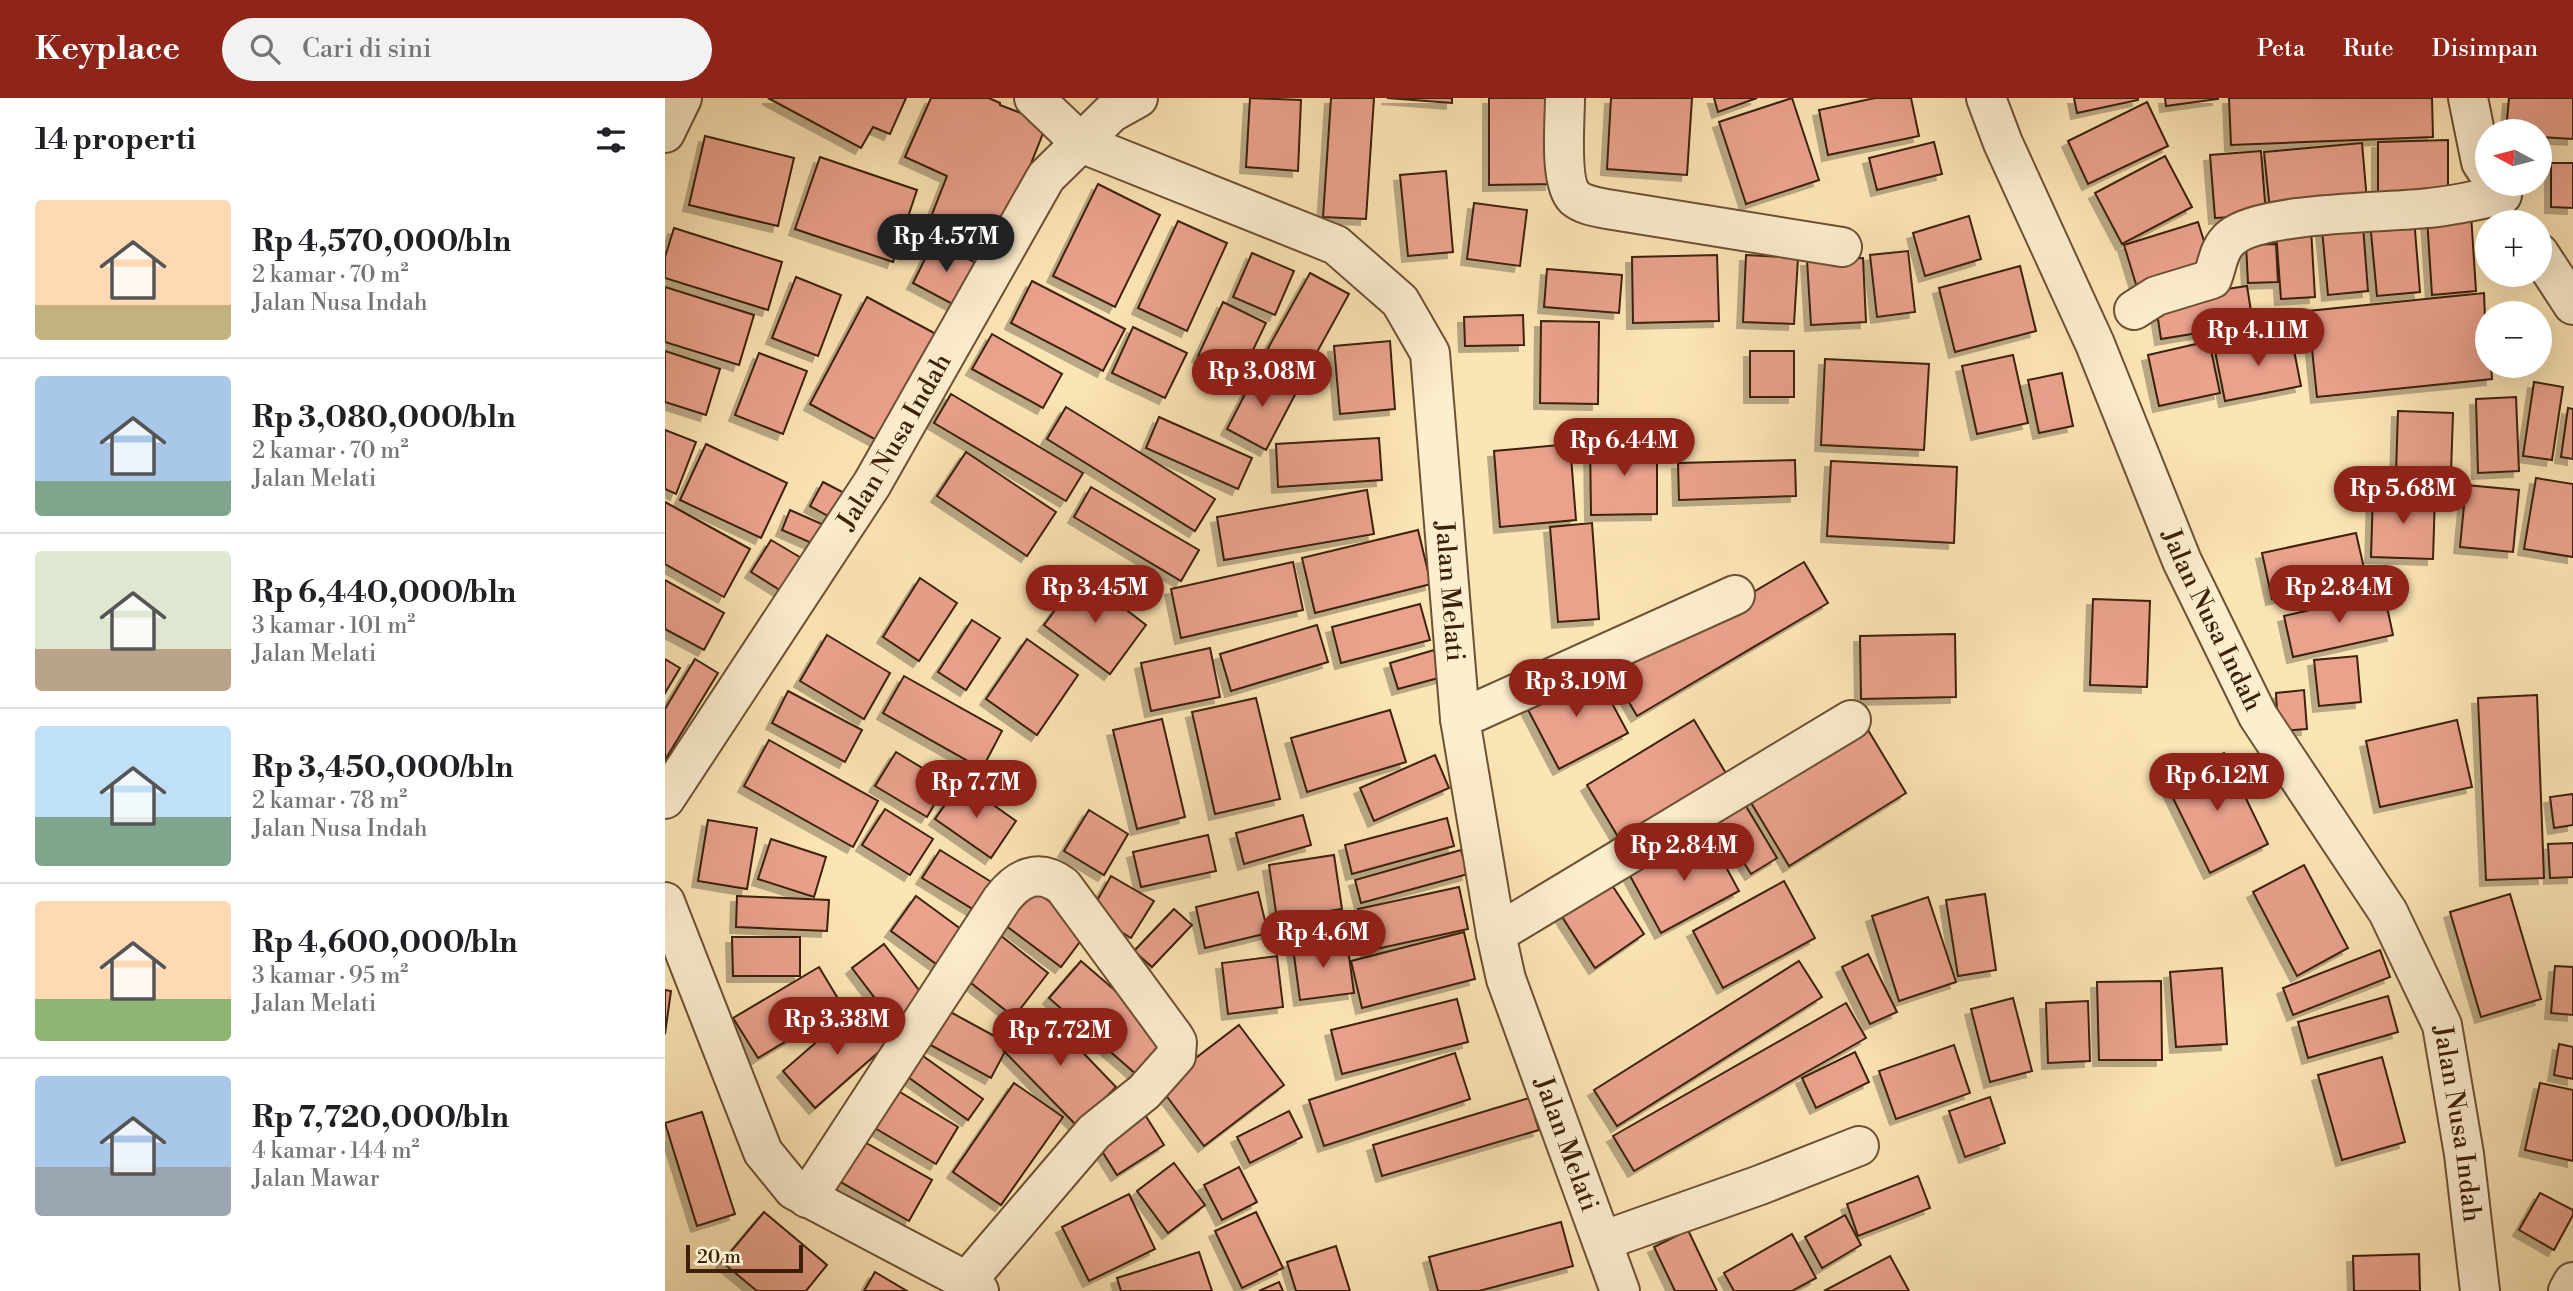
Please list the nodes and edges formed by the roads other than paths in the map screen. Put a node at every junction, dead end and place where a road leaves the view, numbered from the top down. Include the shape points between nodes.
1 (682, 98) edge
2 (1034, 98) edge
3 (1138, 98) edge
4 (1565, 98) edge
5 (1986, 98) edge
6 (2468, 98) edge
7 (2475, 132) edge
8 (665, 133) edge
9 (1081, 143) junction
10 (2490, 196) edge
11 (1842, 247) dead end
12 (2552, 273) edge
13 (2573, 305) edge
14 (2134, 310) dead end
15 (1735, 595) dead end
16 (1459, 719) junction
17 (1851, 720) dead end
18 (665, 799) edge
19 (665, 902) edge
20 (1496, 934) junction
21 (1859, 1146) dead end
22 (807, 1198) junction
23 (1602, 1241) junction
24 (2573, 1282) edge
25 (973, 1286) edge
26 (1620, 1291) edge
27 (2480, 1291) edge
28 (2568, 1291) edge

1 - 8 street
2 - 9 street, Jalan Melati
3 - 9 street, Jalan Nusa Indah via 1111,113
4 - 11 street via 1566,166 1574,197 1607,209
5 - 27 street, Jalan Nusa Indah via 2095,344 2188,573 2258,716 2388,912 2442,1024
6 - 7 street
9 - 16 street, Jalan Melati via 1336,245 1400,302 1430,353
9 - 18 street, Jalan Nusa Indah via 1046,177 872,484
10 - 14 street via 2455,205 2249,227 2223,247 2212,279 2156,296
12 - 13 street
15 - 16 street
16 - 20 street, Jalan Melati
17 - 20 street
19 - 22 street via 763,1152 794,1191
20 - 23 street, Jalan Melati via 1506,979
21 - 23 street
22 - 25 street
22 - 25 street via 1009,890 1029,878 1053,879 1063,886 1150,1002 1178,1049 1144,1092 1094,1132
23 - 26 street, Jalan Melati
24 - 28 street

